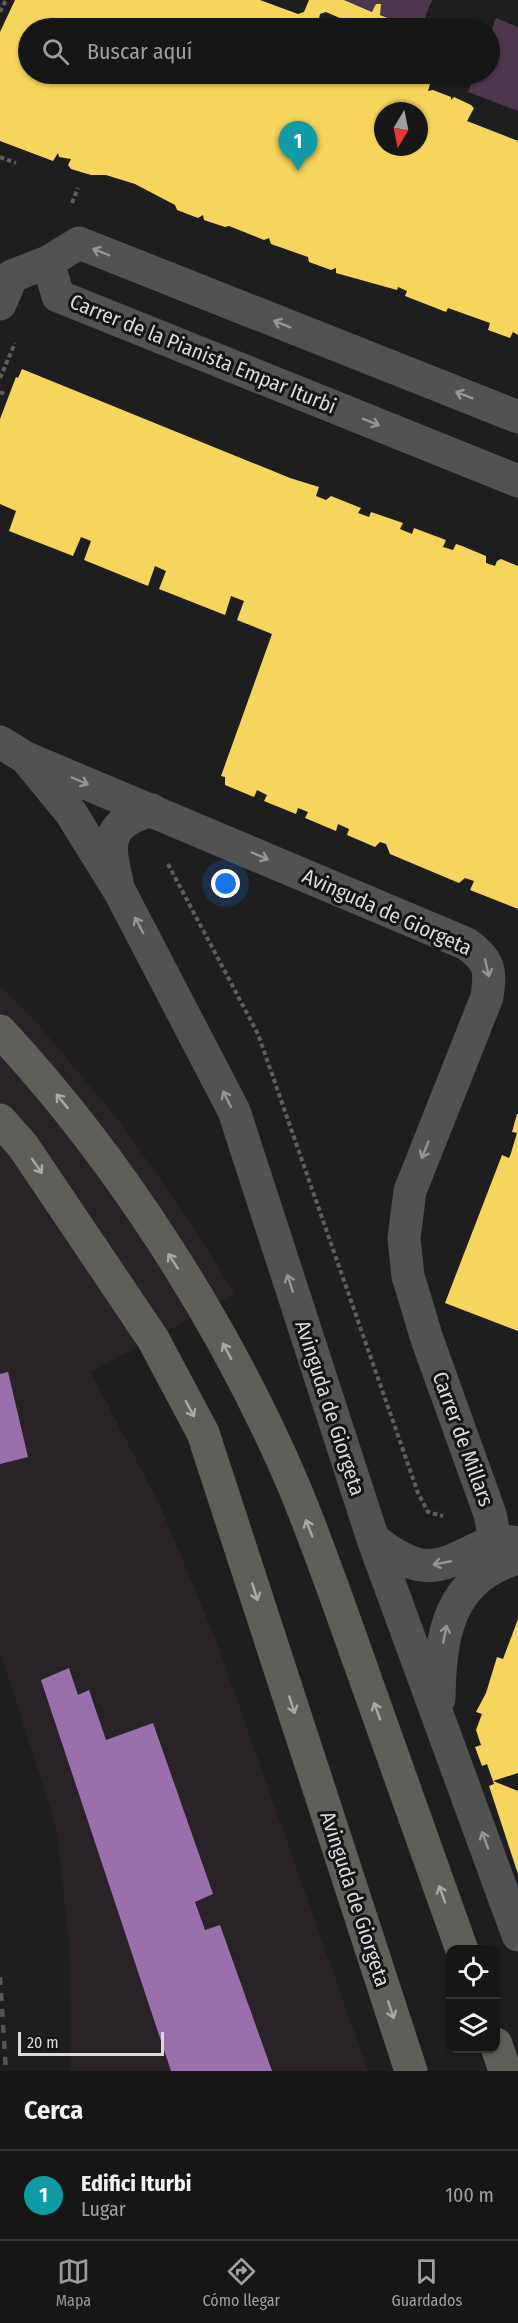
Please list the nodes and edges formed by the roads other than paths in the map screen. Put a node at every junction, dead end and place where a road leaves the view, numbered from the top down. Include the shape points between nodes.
1 (48, 262) junction
2 (0, 304) edge
3 (518, 417) edge
4 (518, 481) edge
5 (13, 750) edge
6 (152, 810) junction
7 (120, 892) junction
8 (0, 1031) edge
9 (0, 1120) edge
10 (427, 1339) joint
11 (373, 1539) junction
12 (510, 1547) edge
13 (439, 1713) junction
14 (518, 1935) edge
15 (460, 1945) edge
16 (498, 2053) edge
17 (411, 2071) edge
18 (505, 2071) edge

1 - 2 street via 12,276
3 -> 1 street via 79,243
1 -> 4 street, Carrer de la Pianista Empar Iturbi via 58,296
5 -> 6 street, Avinguda de Giorgeta
5 - 7 street, Avinguda de Giorgeta via 71,813
6 - 7 street, Avinguda de Giorgeta via 129,817 113,833 111,856
6 -> 10 street, Avinguda de Giorgeta via 467,944 485,958 490,976 487,997 410,1191 404,1238 408,1276
11 -> 7 street, Avinguda de Giorgeta via 234,1111
15 -> 8 main road via 293,1485 255,1404 205,1310 121,1181 75,1118
9 -> 17 main road, Avinguda de Giorgeta via 23,1146 153,1339 203,1432
10 - 12 street, Carrer de Millars via 488,1506
12 -> 11 street via 446,1564 416,1566 398,1559
11 - 13 street, Avinguda de Giorgeta
13 -> 12 street via 440,1661 446,1625 464,1593
14 -> 13 street, Avinguda de Giorgeta
16 - 18 main road

